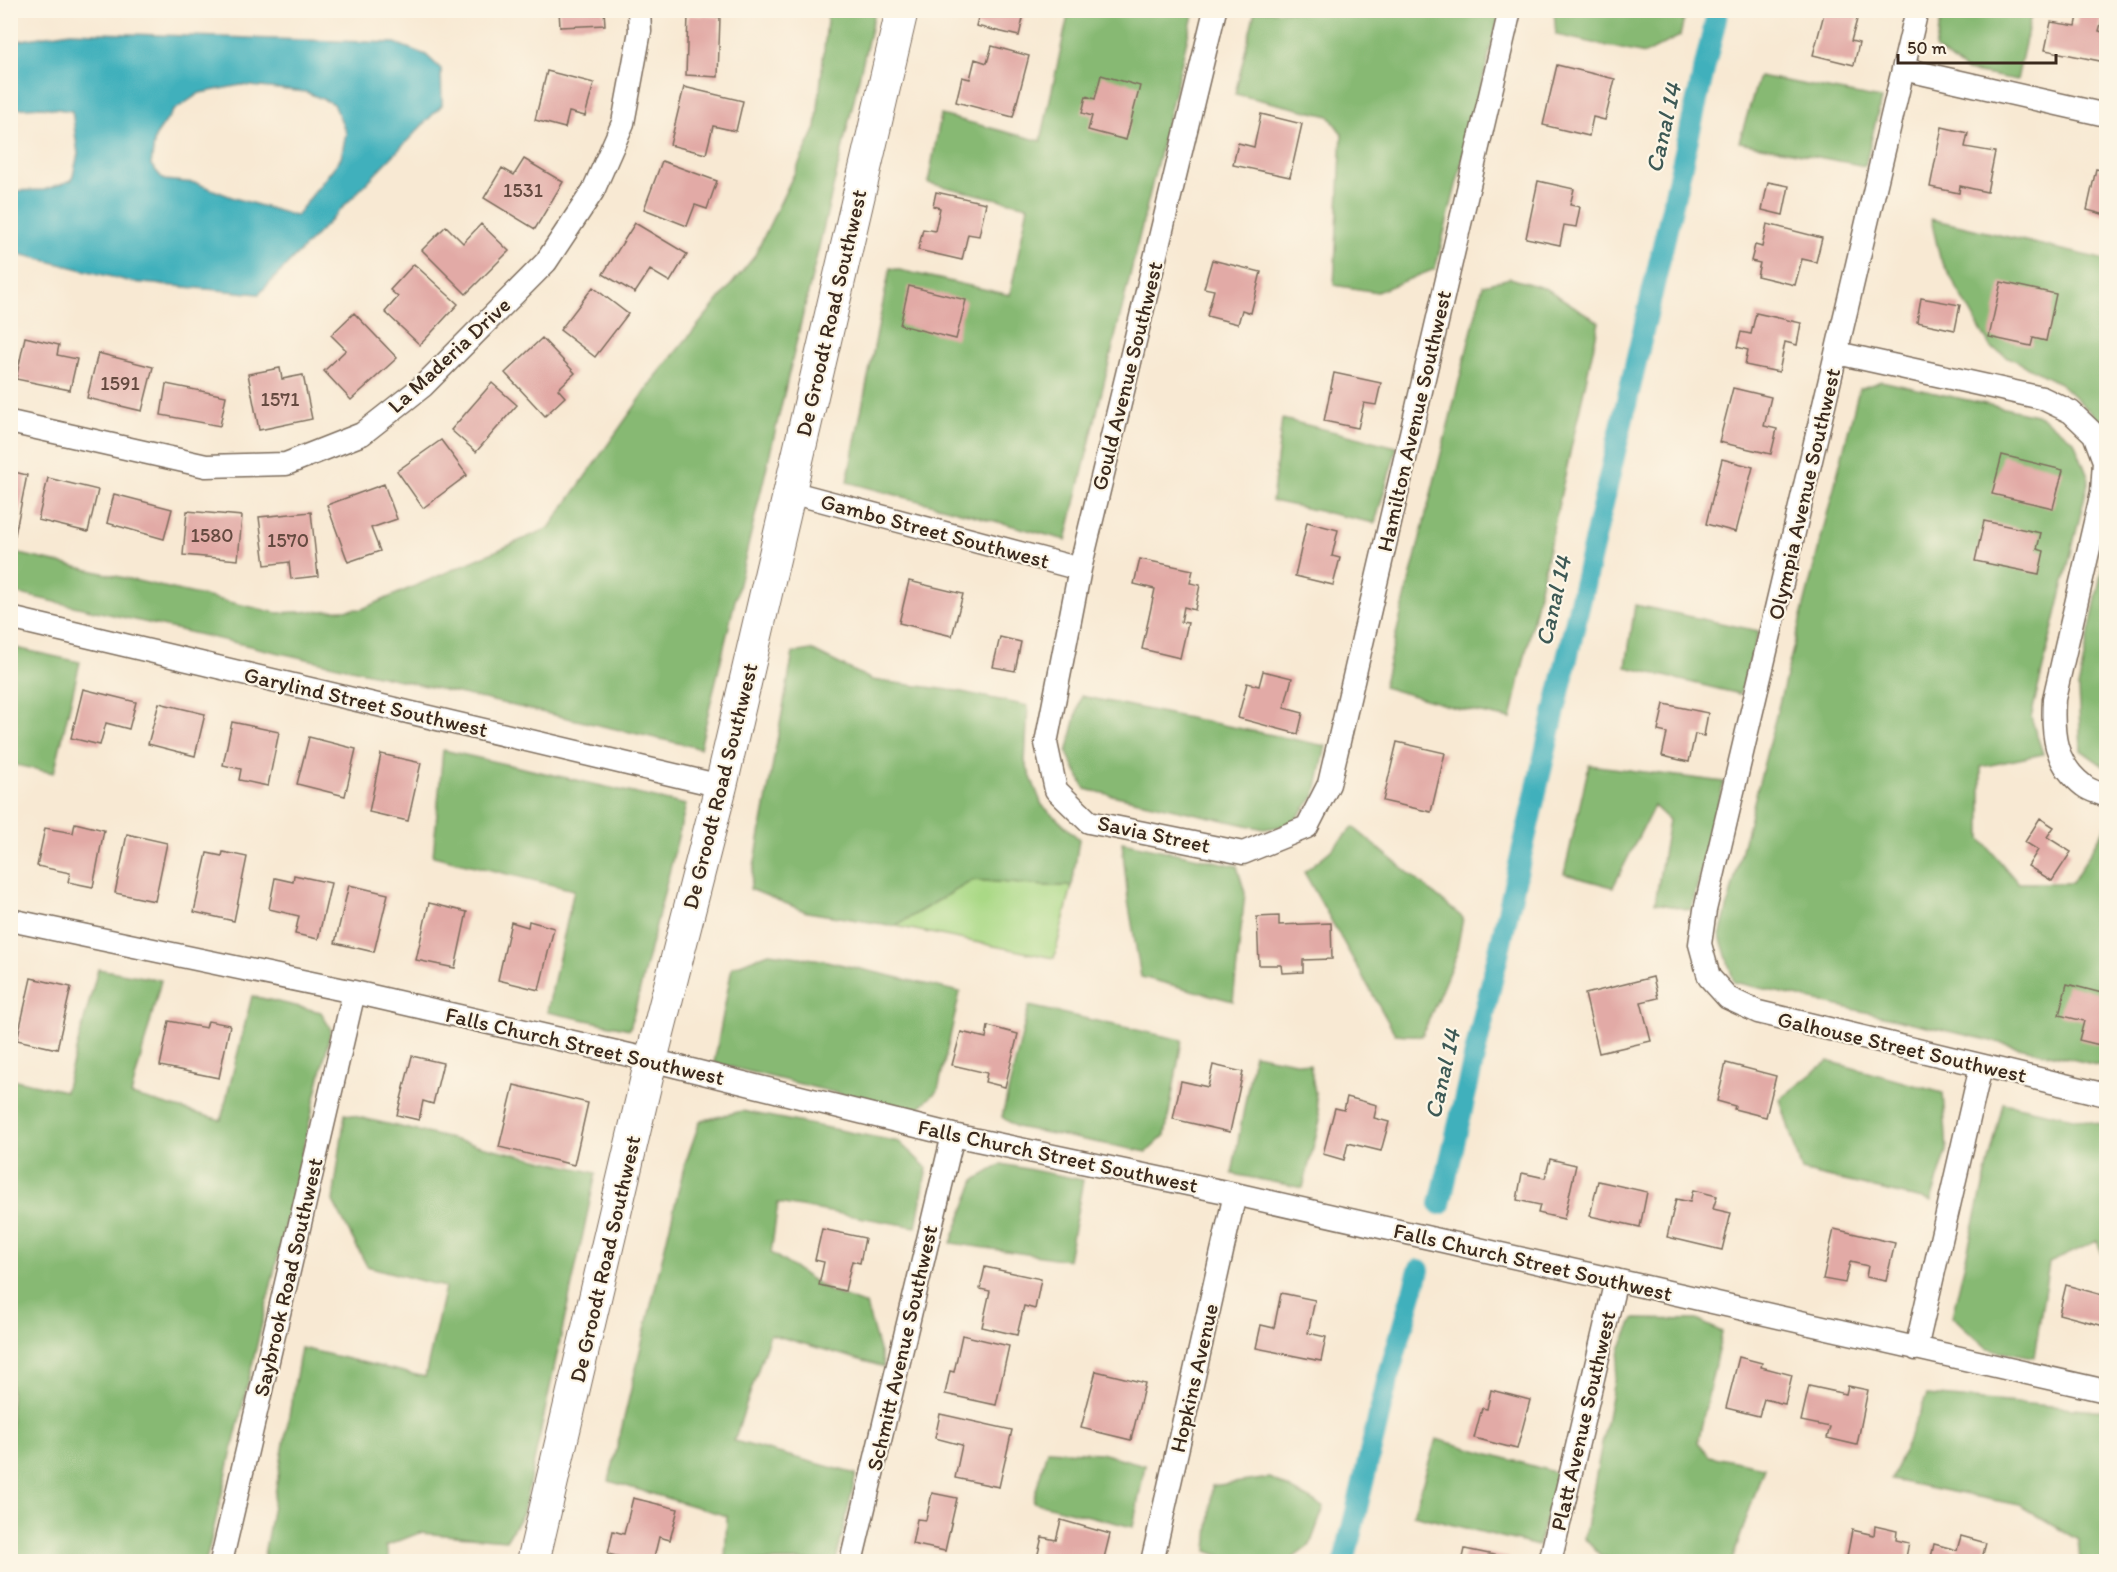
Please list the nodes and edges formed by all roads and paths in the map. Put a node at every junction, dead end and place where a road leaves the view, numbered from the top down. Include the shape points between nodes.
1 (639, 10) edge
2 (902, 10) edge
3 (1215, 10) edge
4 (1510, 10) edge
5 (1917, 10) edge
6 (1903, 69) junction
7 (2106, 115) edge
8 (1837, 352) junction
9 (10, 422) edge
10 (790, 492) junction
11 (1080, 569) junction
12 (10, 618) edge
13 (1046, 743) joint
14 (721, 786) junction
15 (2106, 796) edge
16 (1307, 827) joint
17 (10, 920) edge
18 (1709, 977) joint
19 (354, 992) junction
20 (651, 1060) junction
21 (1981, 1066) junction
22 (2106, 1095) edge
23 (953, 1135) junction
24 (1235, 1194) junction
25 (1616, 1280) junction
26 (1916, 1348) junction
27 (2106, 1391) edge
28 (1551, 1561) edge
29 (221, 1562) edge
30 (533, 1562) edge
31 (851, 1562) edge
32 (1152, 1562) edge

1 - 9 street, La Maderia Drive via 640,31 623,123 593,191 546,262 423,386 362,434 286,464 206,466
2 - 10 street, De Groodt Road Southwest
3 - 11 street, Gould Avenue Southwest
4 - 16 street, Hamilton Avenue Southwest via 1329,784
5 - 6 street, Olympia Avenue Southwest
6 - 7 street
6 - 8 street, Olympia Avenue Southwest
8 - 15 street via 2042,398 2071,412 2094,434 2104,461 2103,492 2054,699 2052,729 2062,762 2085,787
8 - 18 street, Olympia Avenue Southwest via 1705,910 1700,944
10 - 11 street, Gambo Street Southwest
10 - 14 street, De Groodt Road Southwest
11 - 13 street, Gould Avenue Southwest
12 - 14 street, Garylind Street Southwest
13 - 16 street, Savia Street via 1056,790 1089,822 1243,853
14 - 20 street, De Groodt Road Southwest
17 - 19 street, Falls Church Street Southwest
18 - 21 street, Galhouse Street Southwest via 1728,998 1758,1012
19 - 20 street, Falls Church Street Southwest
19 - 29 street, Saybrook Road Southwest
20 - 23 street, Falls Church Street Southwest
20 - 30 street, De Groodt Road Southwest
21 - 22 street, Galhouse Street Southwest
21 - 26 street
23 - 24 street, Falls Church Street Southwest
23 - 31 street, Schmitt Avenue Southwest
24 - 25 street, Falls Church Street Southwest
24 - 32 street, Hopkins Avenue
25 - 26 street, Falls Church Street Southwest
25 - 28 street, Platt Avenue Southwest
26 - 27 street, Falls Church Street Southwest

